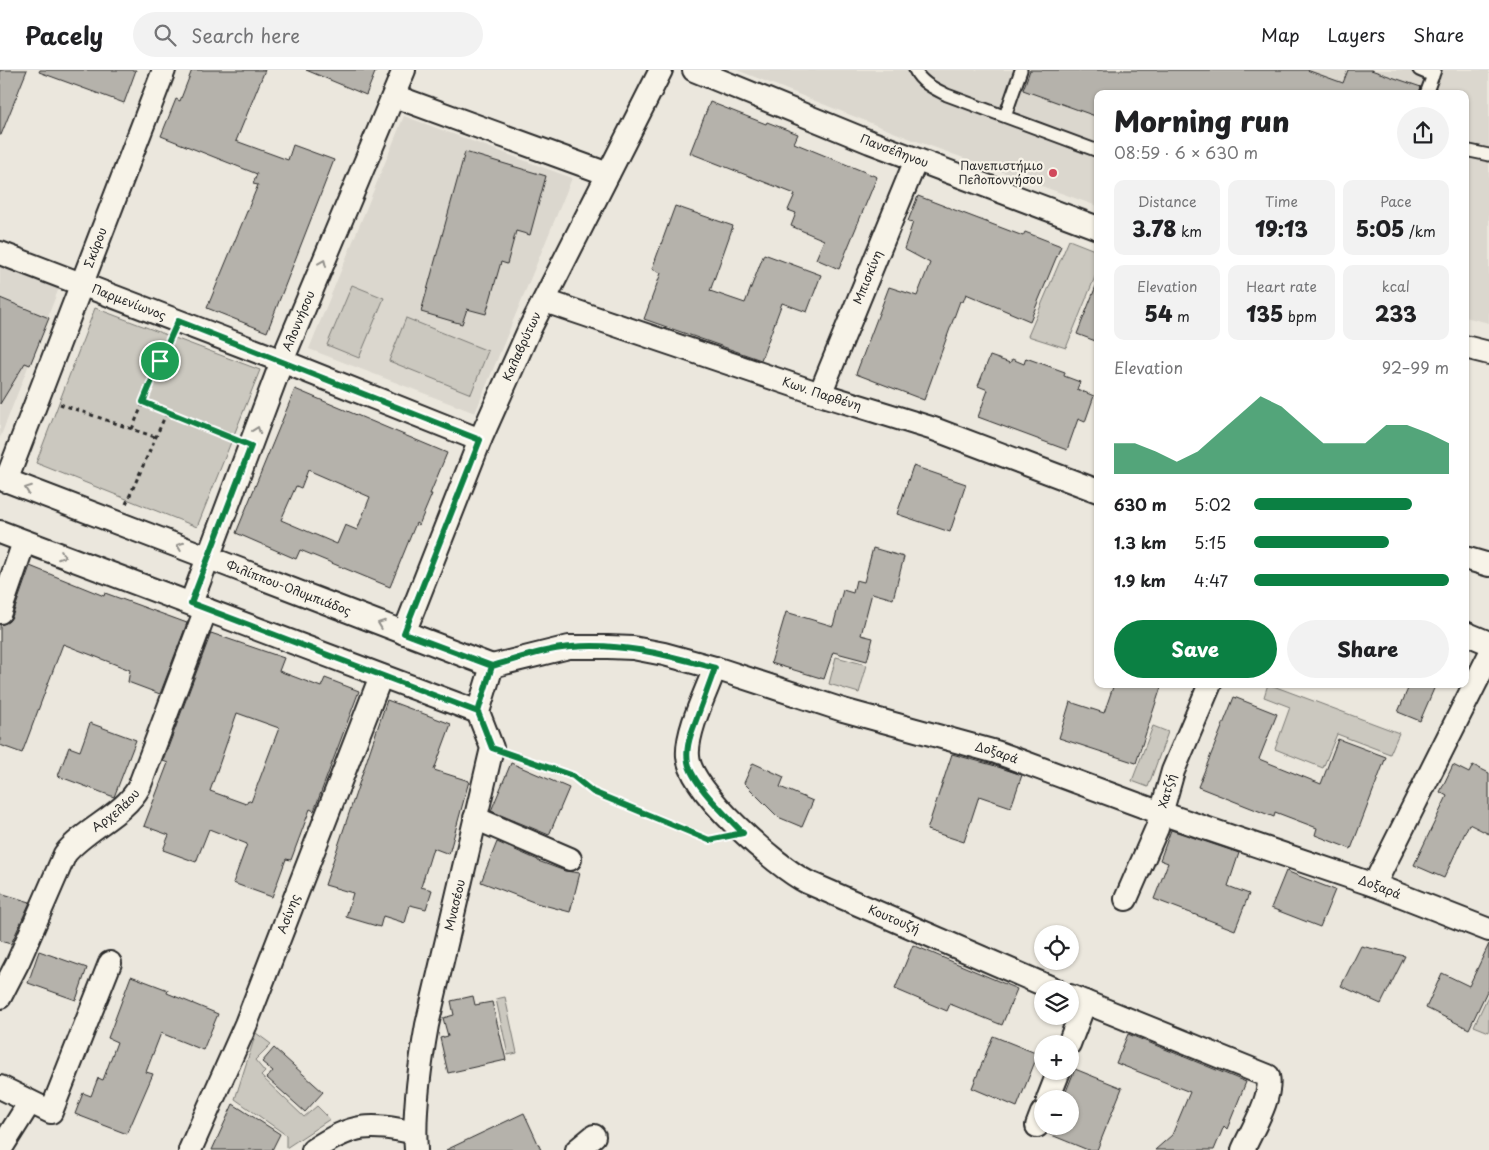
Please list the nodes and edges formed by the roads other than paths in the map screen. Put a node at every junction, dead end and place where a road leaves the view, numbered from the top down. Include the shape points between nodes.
1 (164, 70) edge
2 (404, 70) edge
3 (661, 70) edge
4 (694, 70) edge
5 (915, 70) edge
6 (1021, 70) edge
7 (1419, 70) edge
8 (1434, 73) edge
9 (1428, 90) edge
10 (394, 96) junction
11 (1005, 116) junction
12 (1094, 149) edge
13 (1469, 151) edge
14 (1489, 155) edge
15 (916, 160) junction
16 (608, 174) junction
17 (1094, 227) edge
18 (0, 253) edge
19 (82, 284) junction
20 (545, 301) junction
21 (1469, 349) edge
22 (1489, 353) edge
23 (282, 361) junction
24 (820, 394) junction
25 (480, 440) junction
26 (3, 479) edge
27 (1094, 489) edge
28 (0, 532) edge
29 (24, 542) junction
30 (209, 557) junction
31 (1469, 559) edge
32 (1489, 565) edge
33 (199, 606) junction
34 (0, 612) edge
35 (404, 633) junction
36 (1469, 634) edge
37 (1489, 642) edge
38 (1489, 656) edge
39 (492, 666) junction
40 (715, 668) junction
41 (382, 676) junction
42 (1208, 688) edge
43 (478, 712) junction
44 (1161, 813) junction
45 (476, 818) junction
46 (570, 859) dead end
47 (1374, 885) junction
48 (1126, 899) dead end
49 (1489, 930) edge
50 (9, 960) edge
51 (110, 963) dead end
52 (1034, 980) edge
53 (0, 997) edge
54 (1079, 999) edge
55 (0, 1087) edge
56 (30, 1102) junction
57 (416, 1142) edge
58 (0, 1150) edge
59 (190, 1150) edge
60 (313, 1150) edge
61 (1243, 1150) edge

1 - 19 street, Σκύρου
2 - 10 street, Αλοννήσου
3 - 16 street, Καλαβρύτων
4 - 15 street, Πανσέληνου
5 - 11 lane via 931,88
6 - 11 lane
7 - 8 lane
8 - 9 lane
10 - 16 street
23 -> 10 street, Αλοννήσου
11 - 12 lane
13 - 14 lane
15 - 17 street, Πανσέληνου
15 - 24 street, Μπισκίνη
16 - 20 street, Καλαβρύτων
18 - 19 street, Παρμενίωνος
19 - 23 street, Παρμενίωνος
19 - 26 street, Σκύρου
20 - 24 street, Κων. Παρθένη
20 - 25 street, Καλαβρύτων
21 - 22 street
23 - 25 street, Παρμενίωνος
30 -> 23 street, Αλοννήσου
24 - 27 street, Κων. Παρθένη via 934,429
25 - 35 street, Καλαβρύτων
30 -> 26 street, Φιλίππου-Ολυμπιάδος
28 - 29 street
29 -> 33 street
29 - 34 street
30 - 33 street, Αλοννήσου
35 -> 30 street, Φιλίππου-Ολυμπιάδος
31 - 32 street
33 - 41 street
33 - 50 street, Αρχελάου via 135,796 65,854
35 - 39 street, Φιλίππου-Ολυμπιάδος
36 - 37 street
38 - 47 street
39 - 40 street, Δοξαρά via 558,649 585,646 633,648
39 - 43 street
40 - 44 street, Δοξαρά via 843,710 996,752
40 - 52 street, Κουτουζή via 688,742 688,761 700,786 743,833 795,876
41 - 43 street
41 - 59 street, Ασίνης via 246,1024
42 - 44 street, Χατζή via 1173,771
43 - 45 street, Μνασέου via 492,748
44 - 47 street, Δοξαρά
44 - 48 street, Χατζή
45 - 46 street
45 - 57 street, Μνασέου via 427,1025 420,1072
47 - 49 street, Δοξαρά
50 - 53 street, Αρχελάου
51 - 56 street via 51,1112
54 - 61 street via 1268,1076 1270,1083 1265,1100
55 - 56 street
56 - 58 street
57 - 60 street via 376,1126 359,1128

